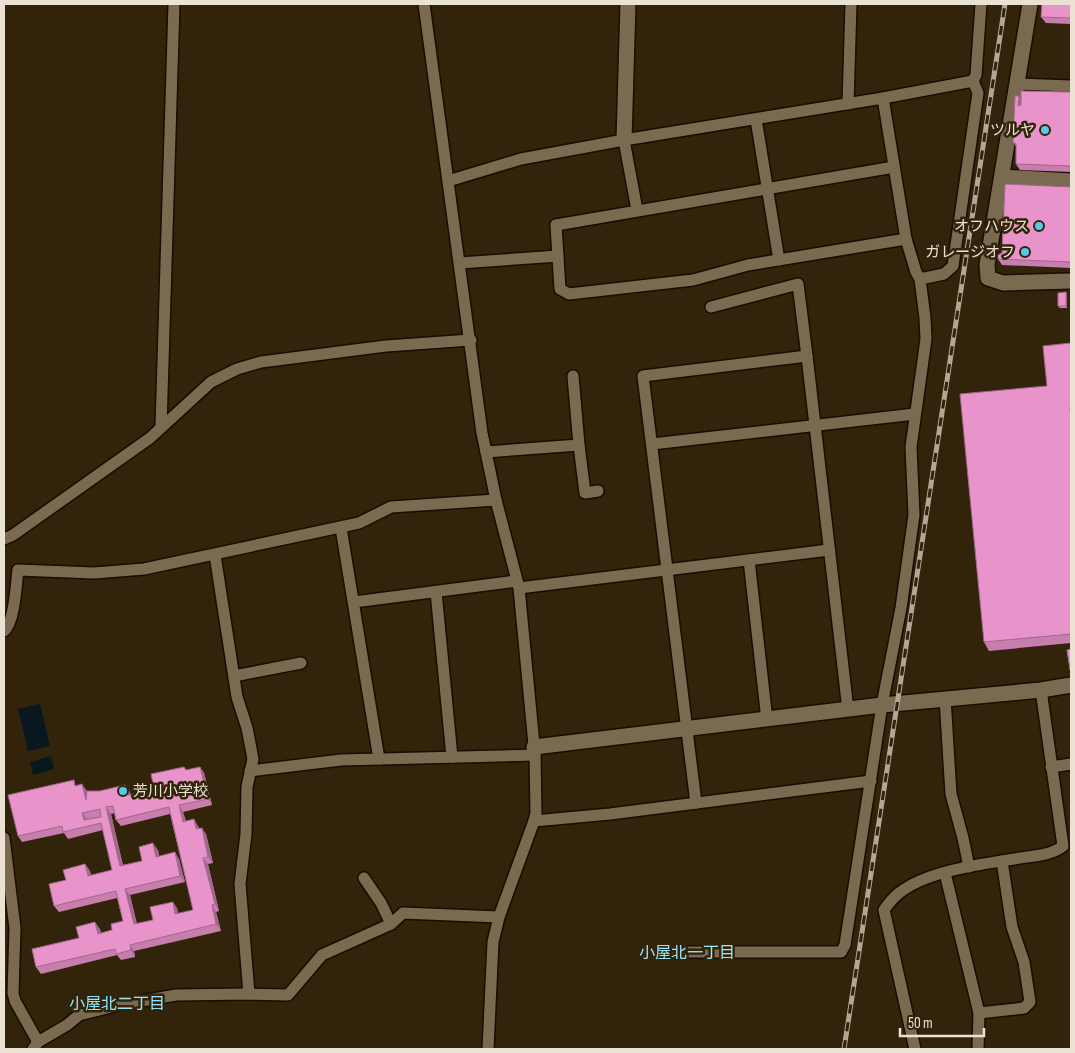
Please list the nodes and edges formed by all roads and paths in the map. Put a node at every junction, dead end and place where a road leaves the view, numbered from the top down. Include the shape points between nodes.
1 (174, 4) edge
2 (424, 4) edge
3 (628, 4) edge
4 (851, 4) edge
5 (981, 4) edge
6 (1030, 4) edge
7 (973, 81) junction
8 (1017, 84) junction
9 (1071, 86) edge
10 (883, 98) junction
11 (848, 104) junction
12 (756, 118) junction
13 (624, 140) junction
14 (894, 167) junction
15 (1002, 177) junction
16 (448, 181) junction
17 (1071, 181) edge
18 (768, 189) junction
19 (637, 210) junction
20 (906, 239) junction
21 (558, 256) junction
22 (779, 260) junction
23 (460, 263) junction
24 (920, 279) junction
25 (1071, 281) edge
26 (711, 307) dead end
27 (471, 340) junction
28 (807, 356) junction
29 (573, 376) dead end
30 (915, 414) junction
31 (815, 424) junction
32 (161, 427) junction
33 (652, 444) junction
34 (579, 445) junction
35 (486, 452) junction
36 (598, 492) dead end
37 (496, 500) junction
38 (340, 528) junction
39 (4, 539) edge
40 (829, 550) junction
41 (215, 555) junction
42 (749, 560) junction
43 (668, 569) junction
44 (518, 585) junction
45 (436, 592) junction
46 (354, 602) junction
47 (4, 631) edge
48 (301, 662) dead end
49 (234, 676) junction
50 (1071, 685) edge
51 (1041, 690) junction
52 (945, 698) junction
53 (882, 705) junction
54 (848, 710) junction
55 (768, 720) junction
56 (688, 729) junction
57 (534, 751) junction
58 (452, 757) junction
59 (379, 759) junction
60 (1071, 764) edge
61 (1052, 766) junction
62 (250, 771) junction
63 (870, 781) junction
64 (696, 803) junction
65 (534, 821) junction
66 (1066, 824) edge
67 (4, 838) edge
68 (1002, 861) junction
69 (969, 867) junction
70 (945, 873) junction
71 (364, 878) dead end
72 (499, 917) junction
73 (391, 924) junction
74 (676, 952) dead end
75 (249, 994) junction
76 (979, 1013) junction
77 (36, 1046) edge
78 (488, 1049) edge
79 (915, 1049) edge
80 (978, 1049) edge

1 - 32 street
2 - 16 street
3 - 13 street
4 - 11 street
5 - 7 street
6 - 8 street
7 - 10 street
7 - 24 street via 978,93 953,266 944,274
8 - 9 street
8 - 15 street
10 - 11 street
10 - 14 street
11 - 12 street
12 - 13 street
12 - 18 street
13 - 16 street via 521,159
13 - 19 street
14 - 18 street
14 - 20 street
15 - 17 street
15 - 25 street via 987,265 988,278 1003,283
16 - 23 street
18 - 19 street
18 - 22 street
19 - 21 street via 556,225
20 - 22 street
20 - 24 street
21 - 22 street via 560,289 568,294 693,280
21 - 23 street
23 - 27 street
24 - 30 street via 926,339
26 - 28 street via 798,284
27 - 32 street via 386,346 261,362 211,382
27 - 35 street
28 - 31 street
28 - 33 street via 643,376
29 - 34 street
30 - 31 street
30 - 53 street via 911,447 914,514 901,608
31 - 33 street
31 - 40 street
32 - 39 street via 142,444
33 - 43 street
34 - 35 street
34 - 36 street via 585,493
35 - 37 street
37 - 38 street via 391,507 359,524
37 - 44 street
38 - 41 street
38 - 46 street
40 - 42 street
40 - 54 street
41 - 47 street via 144,569 94,573 18,570 12,615
41 - 49 street
42 - 43 street
42 - 55 street
43 - 44 street
43 - 56 street
44 - 45 street
44 - 57 street
45 - 46 street
45 - 58 street
46 - 59 street
48 - 49 street
49 - 62 street via 247,728 252,759
50 - 51 street
51 - 52 street
51 - 61 street
52 - 53 street
52 - 69 street via 950,794
53 - 54 street
53 - 63 street
54 - 55 street
55 - 56 street
56 - 57 street
56 - 64 street
57 - 58 street
57 - 65 street
58 - 59 street
59 - 62 street via 341,760
60 - 61 street
61 - 66 street
62 - 75 street via 240,884
63 - 64 street
63 - 74 street via 845,945 841,952
64 - 65 street
65 - 72 street
66 - 68 street via 1063,846 1058,850
67 - 77 street via 16,928 14,1001
68 - 69 street
68 - 76 street via 1012,927 1024,962 1030,1002 1024,1008
69 - 70 street
70 - 76 street
70 - 79 street via 916,882 898,893 884,910
71 - 73 street
72 - 73 street via 403,913
72 - 78 street via 493,942
73 - 75 street via 322,955 288,995
75 - 77 street via 176,995 119,1005 79,1015
76 - 80 street

